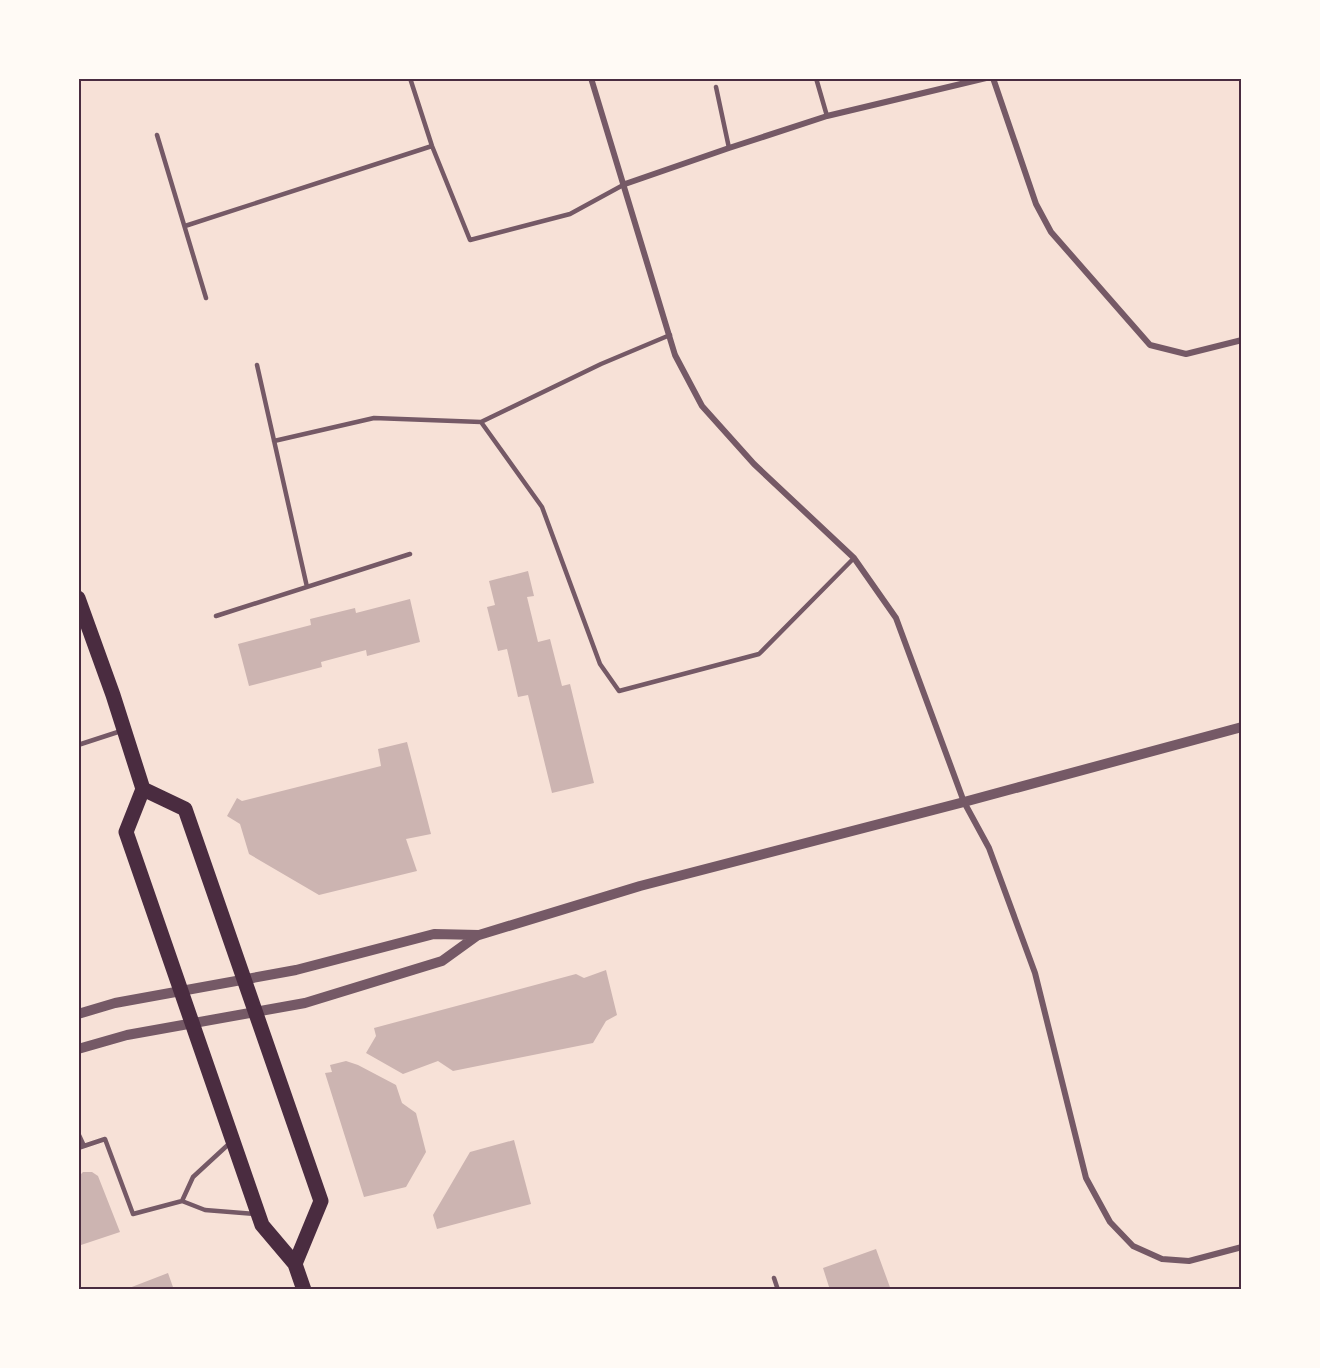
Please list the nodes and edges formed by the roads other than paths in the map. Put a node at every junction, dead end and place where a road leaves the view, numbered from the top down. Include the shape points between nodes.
1 (410, 78) edge
2 (591, 78) edge
3 (816, 78) edge
4 (986, 78) edge
5 (993, 78) edge
6 (716, 87) dead end
7 (827, 116) junction
8 (157, 135) dead end
9 (432, 146) junction
10 (729, 148) junction
11 (625, 184) junction
12 (185, 226) junction
13 (206, 298) dead end
14 (670, 335) junction
15 (1242, 340) edge
16 (257, 365) dead end
17 (481, 422) junction
18 (274, 441) junction
19 (410, 554) dead end
20 (854, 558) junction
21 (307, 587) junction
22 (78, 598) edge
23 (216, 616) dead end
24 (1242, 727) edge
25 (124, 730) junction
26 (78, 745) edge
27 (143, 789) junction
28 (964, 802) junction
29 (479, 934) junction
30 (244, 980) junction
31 (181, 991) junction
32 (255, 1012) junction
33 (78, 1014) edge
34 (192, 1023) junction
35 (78, 1049) edge
36 (78, 1133) edge
37 (232, 1140) junction
38 (81, 1147) edge
39 (182, 1201) junction
40 (258, 1214) junction
41 (1242, 1247) edge
42 (295, 1264) junction
43 (774, 1278) dead end
44 (304, 1290) edge
45 (778, 1290) edge

1 - 9 lane
2 - 11 street
3 - 7 lane
4 - 7 street
5 - 15 street via 1036,204 1051,232 1150,345 1186,354
6 - 10 lane
7 - 10 street
8 - 12 lane
9 - 11 lane via 470,240 570,214
9 - 12 lane
10 - 11 street
11 - 14 street
12 - 13 lane
14 - 17 lane via 601,363
14 - 20 street via 675,355 702,406 754,464
16 - 18 lane
17 - 18 lane via 374,418
17 - 20 lane via 542,507 600,664 619,691 759,654
18 - 21 lane
19 - 21 lane
20 - 28 street via 896,618
21 - 23 lane
22 - 25 main road
24 - 28 street
25 - 26 lane
25 - 27 main road
27 - 30 main road via 185,809
27 - 31 main road via 126,832
28 - 29 street via 640,886
28 - 41 street via 989,848 1035,973 1086,1178 1110,1222 1133,1246 1162,1259 1189,1261
29 - 30 street via 434,934
29 - 32 street via 442,961 305,1003
30 - 31 street
30 - 32 main road
31 - 33 street
31 - 34 main road
32 - 34 street
32 - 42 main road via 321,1201
34 - 35 street
34 - 37 main road
36 - 38 lane
37 - 39 lane via 193,1177
37 - 40 main road
38 - 39 lane via 105,1139 133,1214
39 - 40 lane via 205,1210
40 - 42 main road via 262,1225
42 - 44 main road
43 - 45 lane

